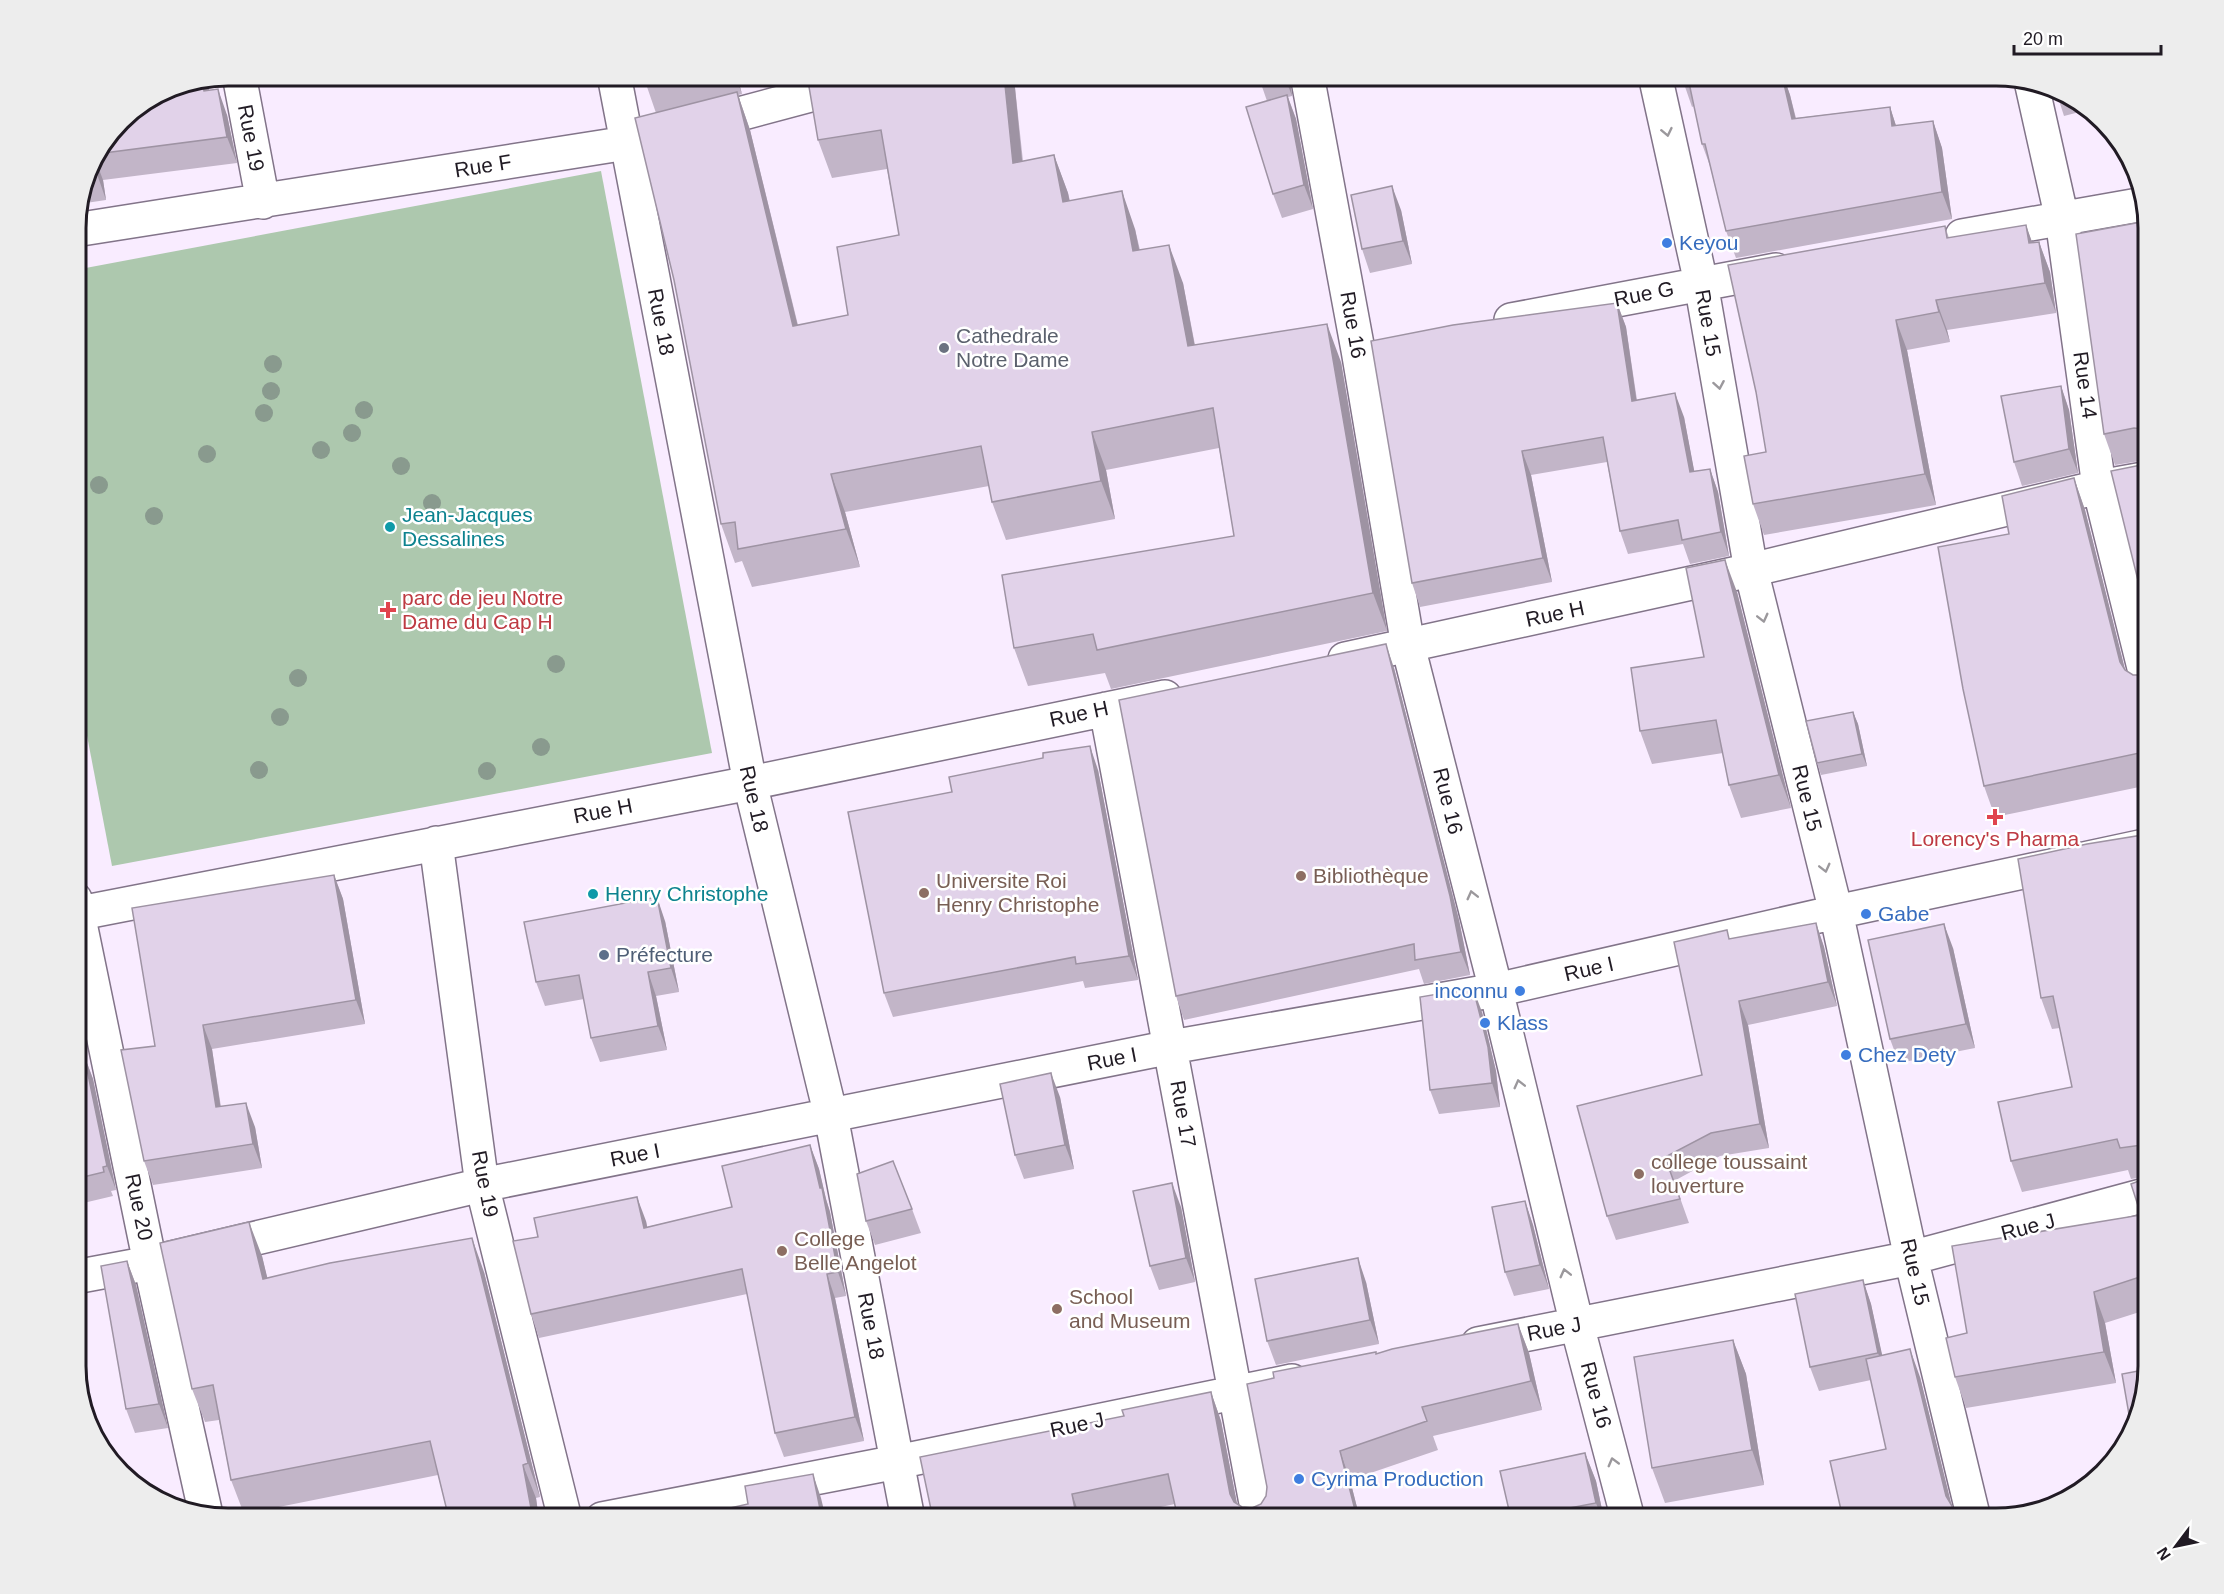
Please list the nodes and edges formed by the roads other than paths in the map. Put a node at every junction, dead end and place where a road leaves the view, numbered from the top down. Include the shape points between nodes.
1 (241, 86) edge
2 (616, 86) edge
3 (844, 86) edge
4 (1309, 86) edge
5 (1657, 86) edge
6 (2033, 91) edge
7 (627, 143) junction
8 (263, 202) junction
9 (2136, 205) edge
10 (2062, 219) junction
11 (86, 228) edge
12 (1934, 242) edge
13 (1806, 264) edge
14 (1701, 283) junction
15 (1484, 325) edge
16 (1392, 343) edge
17 (1358, 350) junction
18 (2138, 480) edge
19 (2098, 487) junction
20 (1751, 570) junction
21 (2138, 645) edge
22 (1408, 646) junction
23 (1316, 665) edge
24 (1199, 689) edge
25 (1106, 709) junction
26 (750, 783) junction
27 (436, 843) junction
28 (2138, 847) edge
29 (86, 907) edge
30 (1836, 912) junction
31 (86, 957) edge
32 (1496, 990) junction
33 (1171, 1047) junction
34 (831, 1116) junction
35 (482, 1185) junction
36 (2138, 1197) edge
37 (1911, 1258) junction
38 (150, 1263) junction
39 (86, 1275) edge
40 (1577, 1325) junction
41 (1452, 1349) edge
42 (1326, 1374) edge
43 (1234, 1392) junction
44 (897, 1462) junction
45 (204, 1506) edge
46 (562, 1508) edge
47 (659, 1508) edge
48 (906, 1508) edge
49 (1257, 1508) edge
50 (1625, 1508) edge
51 (1971, 1508) edge

1 - 8 street, Rue 19
2 - 7 street, Rue 18
3 - 7 street, Rue F
4 - 17 street, Rue 16
5 -> 14 street, Rue 15
6 - 10 street, Rue 14
7 - 8 street, Rue F
7 - 26 street, Rue 18
8 - 11 street, Rue F
9 - 10 street
10 - 12 street
10 - 19 street, Rue 14
13 - 14 street, Rue G
14 - 15 street, Rue G
14 -> 20 street, Rue 15
16 - 17 street
17 - 22 street, Rue 16
18 - 19 street, Rue H
19 - 20 street, Rue H
19 - 21 street, Rue 14
20 - 22 street, Rue H
20 -> 30 street, Rue 15
22 - 23 street, Rue H
32 -> 22 street, Rue 16
24 - 25 street, Rue H
25 - 26 street, Rue H
25 - 33 street, Rue 17
26 - 27 street, Rue H
26 - 34 street, Rue 18
27 - 29 street, Rue H
27 - 35 street, Rue 19
28 - 30 street, Rue I
30 - 32 street, Rue I
30 - 37 street, Rue 15
31 - 38 street, Rue 20
32 - 33 street, Rue I
40 -> 32 street, Rue 16
33 - 34 street, Rue I
33 - 43 street, Rue 17
34 - 35 street, Rue I
34 - 44 street, Rue 18
35 - 38 street, Rue I
35 - 46 street, Rue 19
36 - 37 street, Rue J
37 - 40 street, Rue J
37 - 51 street, Rue 15
38 - 39 street, Rue I
38 - 45 street, Rue 20
40 - 41 street, Rue J
50 -> 40 street, Rue 16
42 - 43 street, Rue J
43 - 44 street, Rue J
43 - 49 street, Rue 17
44 - 47 street, Rue J
44 - 48 street, Rue 18

